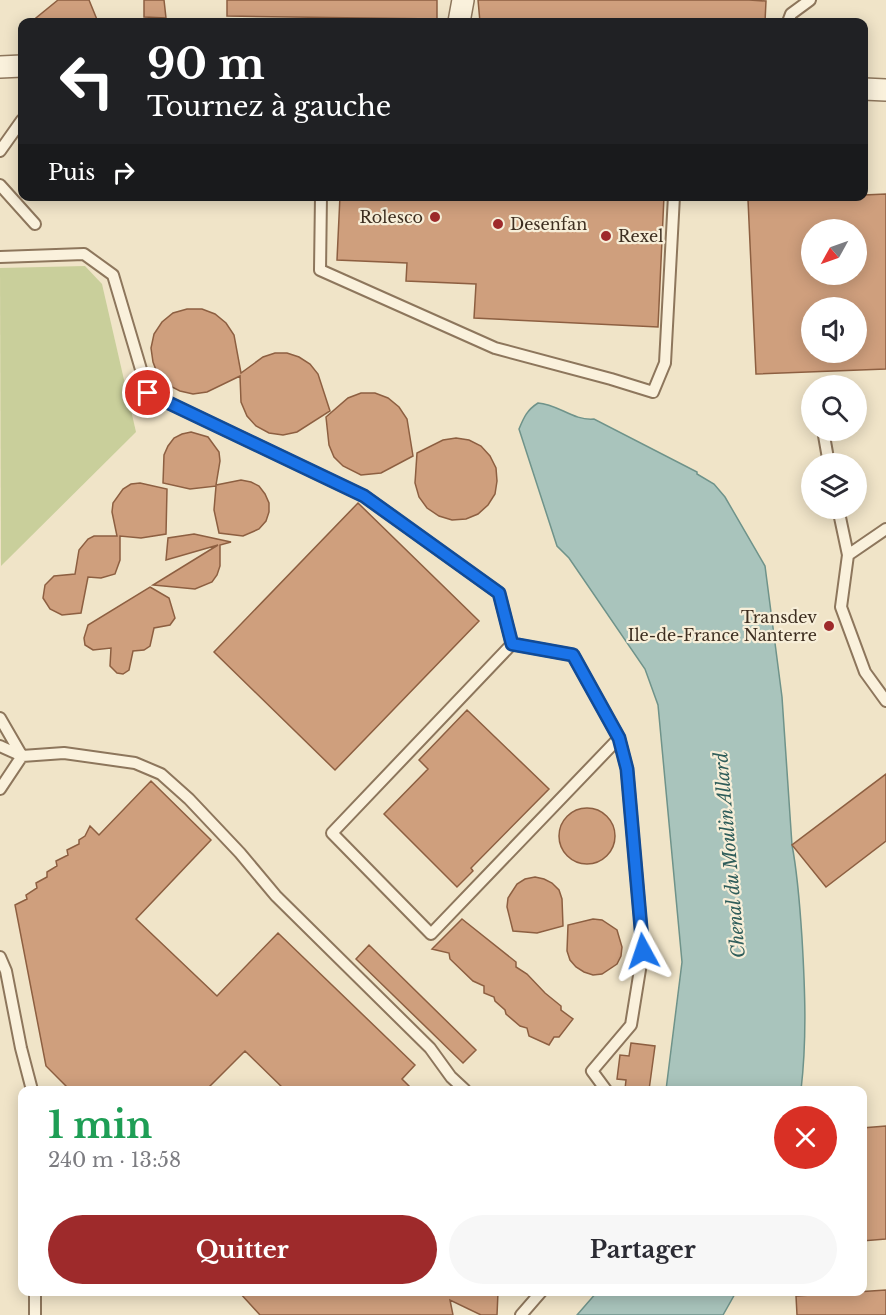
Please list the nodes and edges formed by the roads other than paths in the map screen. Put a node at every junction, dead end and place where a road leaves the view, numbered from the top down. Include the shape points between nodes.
1 (463, 0) edge
2 (810, 0) edge
3 (460, 18) edge
4 (790, 18) edge
5 (0, 66) edge
6 (18, 66) edge
7 (868, 89) edge
8 (886, 90) edge
9 (18, 126) edge
10 (0, 151) edge
11 (0, 185) edge
12 (321, 201) edge
13 (674, 201) edge
14 (35, 224) dead end
15 (0, 257) edge
16 (840, 519) edge
17 (886, 529) edge
18 (848, 555) junction
19 (512, 644) junction
20 (886, 701) edge
21 (0, 718) edge
22 (619, 738) junction
23 (0, 746) edge
24 (22, 756) junction
25 (0, 789) edge
26 (0, 957) edge
27 (31, 1086) edge
28 (461, 1086) edge
29 (603, 1086) edge
30 (35, 1296) edge
31 (537, 1296) edge
32 (35, 1315) edge
33 (520, 1315) edge

1 - 3 street
2 - 4 lane
5 - 6 street
7 - 8 street
9 - 10 lane
11 - 14 lane
12 - 13 lane via 320,270 495,348 653,392 665,363
15 - 19 lane via 84,254 113,275 148,393 364,496 499,593
16 - 18 lane
17 - 18 lane
18 - 20 lane via 841,607 865,672
19 - 22 lane via 573,655
19 - 22 lane via 332,833 431,934
21 - 24 lane
22 - 29 lane via 627,769 643,951 631,1025 592,1071
23 - 24 lane
24 - 25 lane
24 - 28 lane via 64,753 135,763 161,774 211,822 276,896 430,1048
26 - 27 lane
30 - 32 lane
31 - 33 lane

